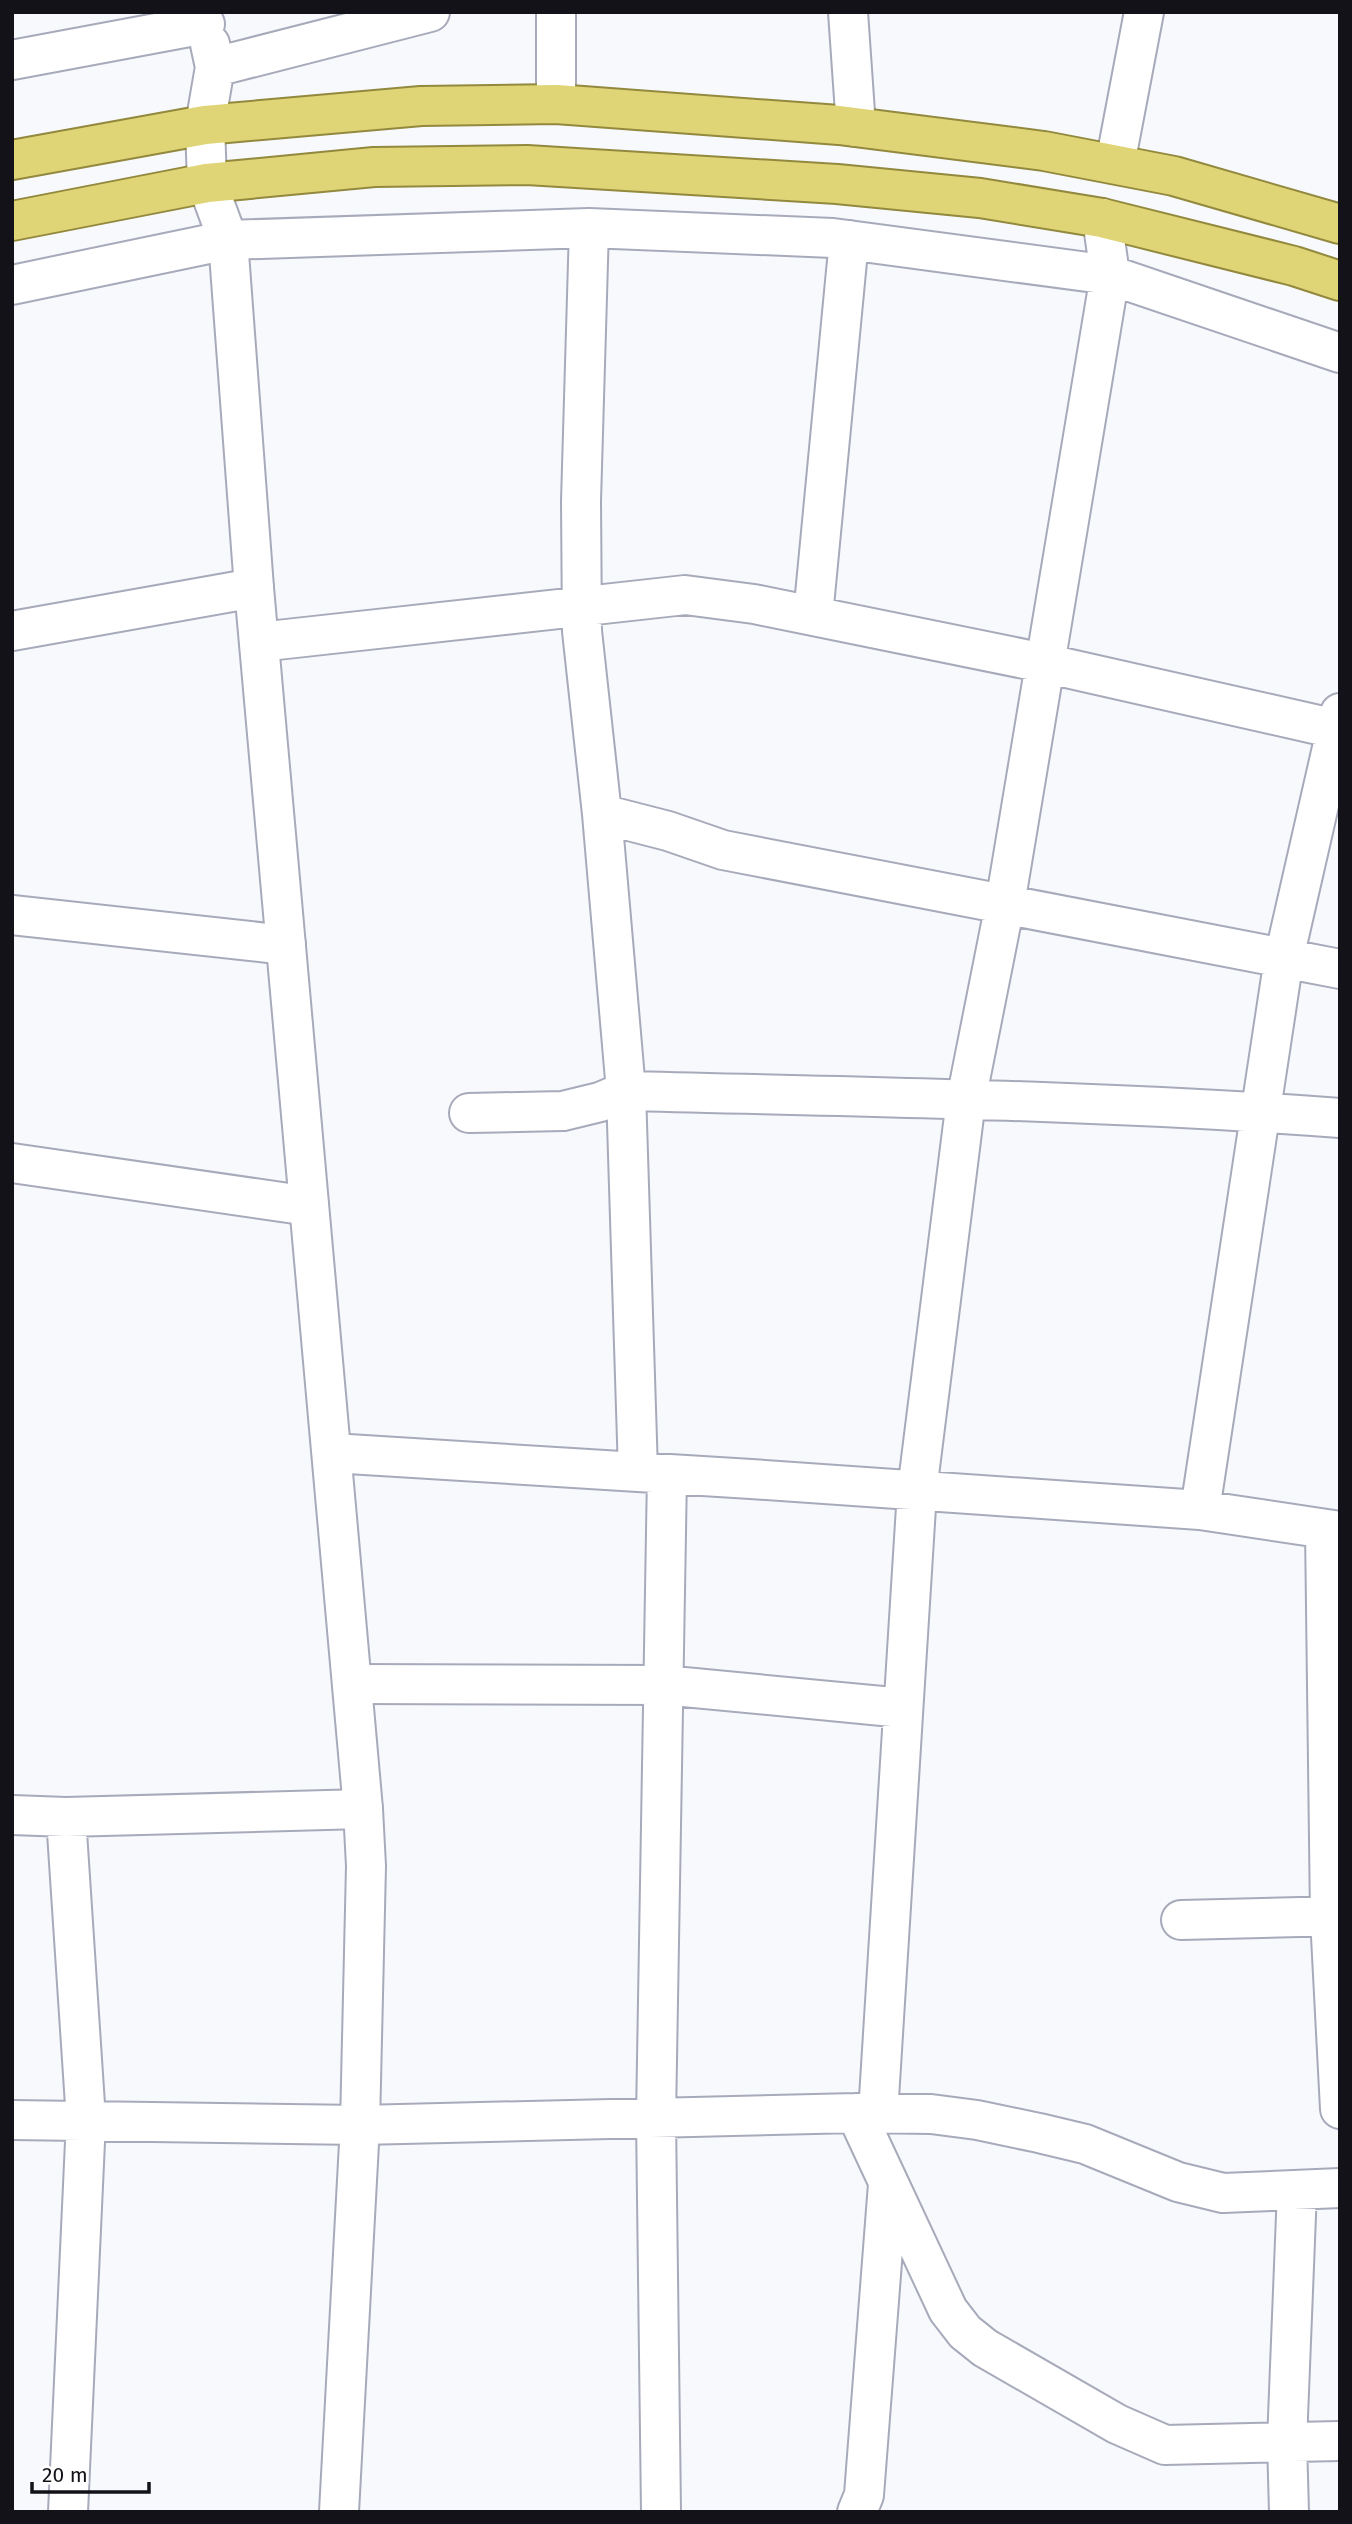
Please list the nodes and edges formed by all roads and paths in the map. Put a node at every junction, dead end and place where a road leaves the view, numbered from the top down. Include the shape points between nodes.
1 (430, 12) edge
2 (556, 12) edge
3 (848, 12) edge
4 (1144, 12) edge
5 (204, 18) edge
6 (12, 60) edge
7 (215, 67) junction
8 (556, 104) junction
9 (205, 125) junction
10 (856, 127) junction
11 (12, 160) edge
12 (1115, 164) junction
13 (207, 183) junction
14 (1102, 218) junction
15 (12, 221) edge
16 (1340, 224) edge
17 (589, 228) junction
18 (228, 240) junction
19 (849, 240) junction
20 (1110, 275) junction
21 (1340, 281) edge
22 (12, 285) edge
23 (1340, 353) edge
24 (254, 587) junction
25 (582, 608) junction
26 (813, 616) junction
27 (12, 631) edge
28 (259, 642) junction
29 (1044, 663) junction
30 (1338, 721) edge
31 (602, 814) junction
32 (1005, 904) junction
33 (12, 915) edge
34 (286, 945) junction
35 (1284, 958) junction
36 (1340, 969) edge
37 (626, 1091) junction
38 (966, 1100) junction
39 (1259, 1112) junction
40 (469, 1113) dead end
41 (1340, 1118) edge
42 (12, 1163) edge
43 (309, 1206) junction
44 (332, 1453) junction
45 (652, 1473) junction
46 (916, 1490) junction
47 (1200, 1510) junction
48 (1332, 1530) edge
49 (352, 1684) junction
50 (663, 1685) junction
51 (903, 1708) junction
52 (363, 1809) junction
53 (12, 1815) edge
54 (66, 1817) junction
55 (1335, 1917) edge
56 (1181, 1920) dead end
57 (1340, 2109) edge
58 (867, 2114) junction
59 (656, 2118) junction
60 (12, 2120) edge
61 (86, 2120) junction
62 (360, 2125) junction
63 (888, 2182) junction
64 (1340, 2188) edge
65 (1297, 2190) junction
66 (1340, 2441) edge
67 (1287, 2442) junction
68 (68, 2512) edge
69 (339, 2512) edge
70 (660, 2512) edge
71 (857, 2512) edge
72 (1289, 2512) edge

1 - 7 street
2 - 8 street
3 - 10 street
4 - 12 street
5 - 6 street
5 - 7 street
7 - 9 street
8 - 9 highway via 421,106
8 - 10 highway
9 - 11 highway
9 - 13 street
10 - 12 highway
12 - 16 highway via 1174,176
13 - 14 highway via 374,167 527,165 837,184 980,198
13 - 15 highway
13 - 18 street
14 - 20 street
14 - 21 highway
17 - 18 street
17 - 19 street
17 - 25 street
18 - 22 street
18 - 24 street
19 - 20 street
19 - 26 street
20 - 23 street
20 - 29 street
24 - 27 street
24 - 28 street
25 - 26 street via 685,595
25 - 28 street
25 - 31 street
26 - 29 street
28 - 34 street
29 - 30 street
29 - 32 street
30 - 35 street
31 - 32 street via 723,850
31 - 37 street
32 - 35 street
32 - 38 street
33 - 34 street
34 - 43 street
35 - 36 street
35 - 39 street
37 - 38 street
37 - 40 street via 563,1111
37 - 45 street
38 - 39 street
38 - 46 street
39 - 41 street
39 - 47 street
42 - 43 street
43 - 44 street
44 - 45 street
44 - 49 street
45 - 46 street
45 - 50 street
46 - 47 street
46 - 51 street
47 - 48 street
48 - 55 street
49 - 50 street
49 - 52 street
50 - 51 street
50 - 59 street
51 - 58 street
52 - 54 street
52 - 62 street via 366,1866
53 - 54 street
54 - 61 street
55 - 56 street
55 - 57 street
58 - 59 street
58 - 63 street
58 - 65 street via 977,2120 1039,2133 1085,2144 1198,2189 1223,2193
59 - 62 street
59 - 70 street
60 - 61 street
61 - 62 street
61 - 68 street
62 - 69 street
63 - 67 street via 948,2310 985,2348 1116,2424 1165,2445
63 - 71 street via 864,2495
64 - 65 street
65 - 67 street
66 - 67 street
67 - 72 street

